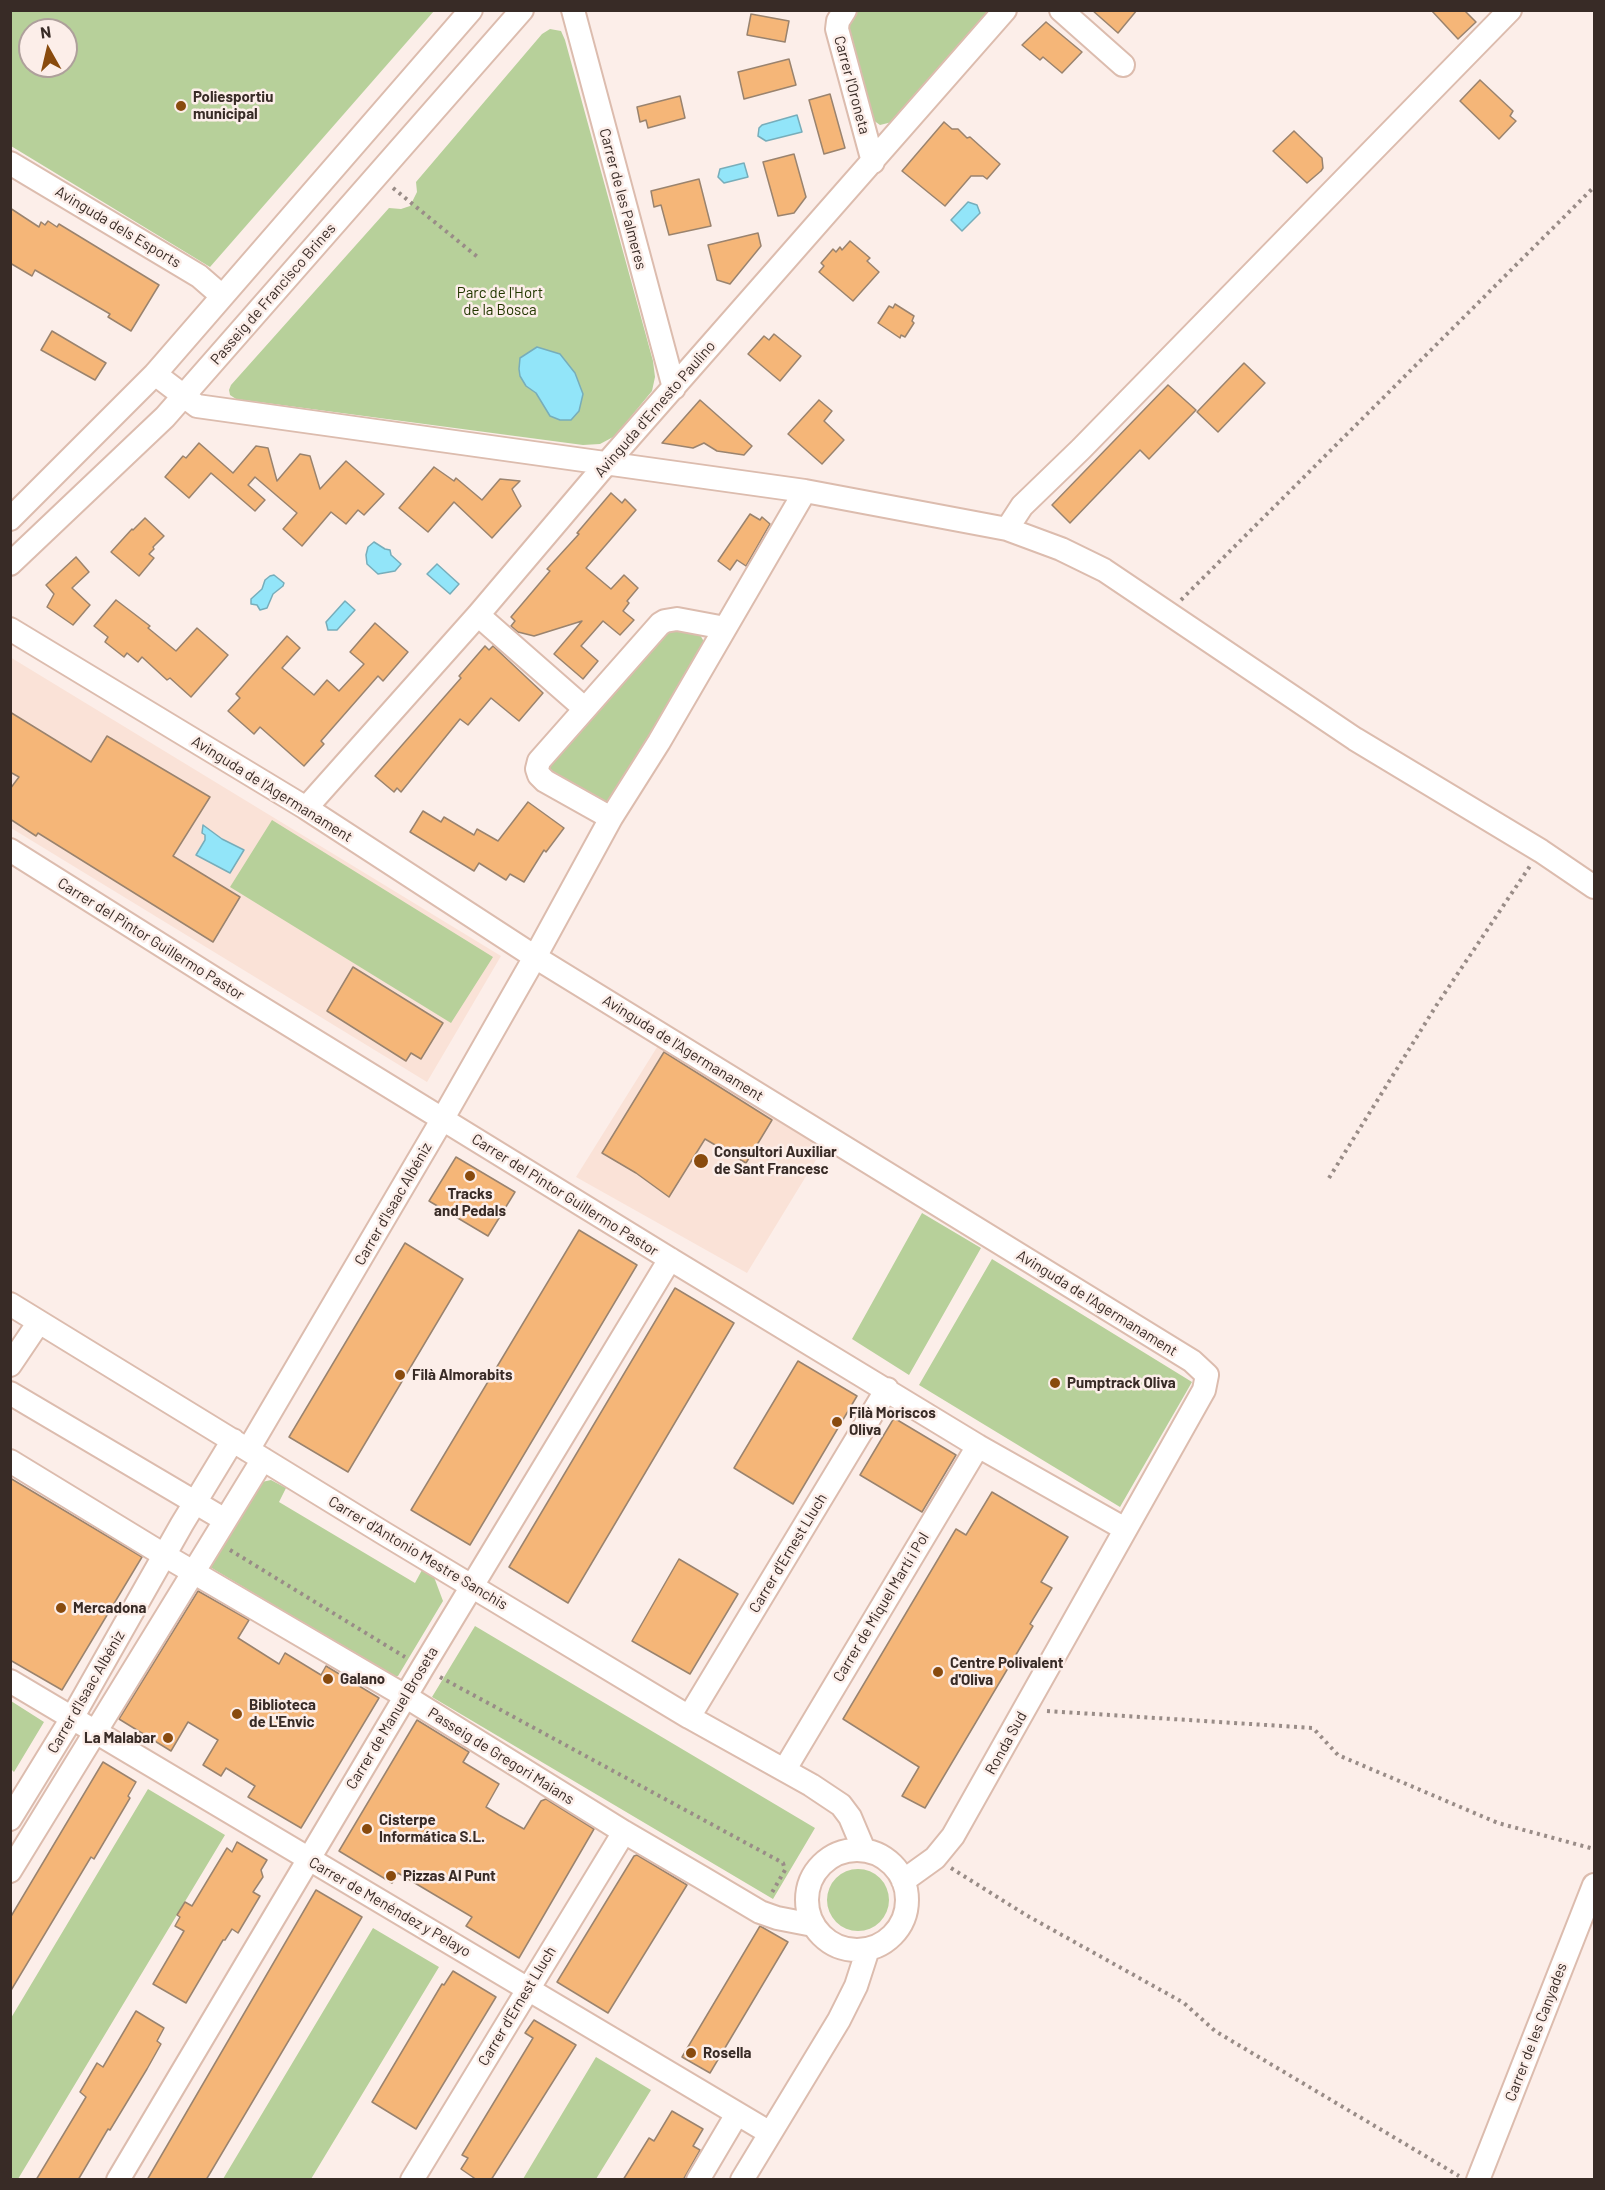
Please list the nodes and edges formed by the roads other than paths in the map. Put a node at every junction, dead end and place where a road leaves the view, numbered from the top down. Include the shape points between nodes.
1 (471, 10) edge
2 (522, 10) edge
3 (573, 10) edge
4 (844, 10) edge
5 (1005, 10) edge
6 (1061, 10) edge
7 (1510, 10) edge
8 (1123, 65) dead end
9 (873, 162) junction
10 (10, 163) edge
11 (222, 296) junction
12 (155, 374) junction
13 (674, 388) junction
14 (137, 392) junction
15 (184, 397) junction
16 (165, 417) junction
17 (607, 463) junction
18 (805, 491) junction
19 (10, 519) edge
20 (1007, 529) junction
21 (10, 564) edge
22 (478, 615) junction
23 (724, 628) junction
24 (10, 629) edge
25 (585, 708) junction
26 (306, 808) junction
27 (611, 818) junction
28 (10, 850) edge
29 (1594, 887) edge
30 (535, 957) junction
31 (442, 1119) junction
32 (670, 1259) junction
33 (10, 1304) edge
34 (39, 1322) junction
35 (10, 1365) edge
36 (887, 1389) junction
37 (10, 1393) edge
38 (978, 1446) junction
39 (248, 1449) junction
40 (10, 1461) edge
41 (195, 1502) junction
42 (225, 1520) junction
43 (1125, 1529) junction
44 (164, 1555) junction
45 (193, 1572) junction
46 (473, 1586) junction
47 (10, 1681) edge
48 (405, 1696) junction
49 (689, 1717) junction
50 (72, 1718) junction
51 (95, 1731) junction
52 (785, 1769) junction
53 (828, 1797) junction
54 (10, 1819) edge
55 (624, 1832) junction
56 (864, 1850) junction
57 (833, 1856) junction
58 (308, 1859) junction
59 (10, 1871) edge
60 (903, 1881) junction
61 (1594, 1885) edge
62 (813, 1925) junction
63 (868, 1949) junction
64 (527, 1989) junction
65 (737, 2114) junction
66 (770, 2133) junction
67 (118, 2180) edge
68 (412, 2180) edge
69 (699, 2180) edge
70 (742, 2180) edge
71 (1478, 2180) edge

1 - 11 street
2 - 15 street, Passeig de Francisco Brines
3 - 13 street, Carrer de les Palmeres
4 - 9 street, Carrer l'Oroneta via 837,29
5 - 9 street, Avinguda d'Ernesto Paulino
6 - 8 street
7 - 20 street via 1022,506
9 - 13 street, Avinguda d'Ernesto Paulino
10 - 11 street, Avinguda dels Esports via 199,276
11 - 12 street
12 - 14 street
12 - 15 street
13 - 17 street, Avinguda d'Ernesto Paulino
14 - 16 street
14 - 19 street
15 - 16 street, Passeig de Francisco Brines
15 - 17 street via 197,406
16 - 21 street, Passeig de Francisco Brines
17 - 18 street
17 - 22 street, Avinguda d'Ernesto Paulino
18 - 20 street
18 - 23 street, Carrer d'Isaac Albéniz
20 - 29 street via 1104,570 1355,739
22 - 25 street
22 - 26 street, Avinguda d'Ernesto Paulino
23 - 25 street via 677,619 665,621
23 - 27 street, Carrer d'Isaac Albéniz
24 - 26 street, Avinguda de l'Agermanament
25 - 27 street via 539,761 537,769 545,781
26 - 30 street, Avinguda de l'Agermanament
27 - 30 street, Carrer d'Isaac Albéniz
28 - 31 street, Carrer del Pintor Guillermo Pastor
30 - 31 street, Carrer d'Isaac Albéniz
30 - 43 street, Avinguda de l'Agermanament via 1192,1361 1207,1375 1204,1390
31 - 32 street, Carrer del Pintor Guillermo Pastor
31 - 39 street, Carrer d'Isaac Albéniz
32 - 36 street, Carrer del Pintor Guillermo Pastor
32 - 46 street, Carrer de Manuel Broseta
33 - 34 street, Carrer d'Antonio Mestre Sanchis
34 - 35 street
34 - 39 street, Carrer d'Antonio Mestre Sanchis
36 - 38 street, Carrer del Pintor Guillermo Pastor
36 - 49 street, Carrer d'Ernest Lluch
37 - 41 street
38 - 43 street, Carrer del Pintor Guillermo Pastor
38 - 52 street, Carrer de Miquel Martí i Pol
39 - 41 street, Carrer d'Isaac Albéniz
39 - 42 street, Carrer d'Isaac Albéniz
39 - 46 street, Carrer d'Antonio Mestre Sanchis
40 - 44 street, Passeig de Gregori Maians
41 - 42 street
41 - 44 street, Carrer d'Isaac Albéniz
42 - 45 street, Carrer d'Isaac Albéniz
43 - 60 street, Ronda Sud via 953,1836 935,1858
44 - 45 street, Passeig de Gregori Maians
44 - 50 street, Carrer d'Isaac Albéniz
45 - 48 street, Passeig de Gregori Maians
45 - 51 street, Carrer d'Isaac Albéniz
46 - 48 street, Carrer de Manuel Broseta
46 - 49 street, Carrer d'Antonio Mestre Sanchis
47 - 50 street, Carrer de Menéndez y Pelayo
48 - 55 street, Passeig de Gregori Maians
48 - 58 street, Carrer de Manuel Broseta
49 - 52 street, Carrer d'Antonio Mestre Sanchis
50 - 51 street, Carrer de Menéndez y Pelayo
50 - 54 street, Carrer d'Isaac Albéniz
51 - 58 street, Carrer de Menéndez y Pelayo
51 - 59 street, Carrer d'Isaac Albéniz
52 - 53 street, Carrer d'Antonio Mestre Sanchis
53 - 56 street, Carrer d'Antonio Mestre Sanchis via 850,1817
53 - 57 street via 839,1832
55 - 62 street, Passeig de Gregori Maians via 760,1912
55 - 64 street, Carrer d'Ernest Lluch
56 - 57 street
56 - 60 street via 888,1860
57 - 62 street via 822,1863 808,1886 806,1899
58 - 64 street, Carrer de Menéndez y Pelayo
58 - 67 street, Carrer de Manuel Broseta
60 - 63 street via 907,1893 904,1918 889,1939
61 - 71 street, Carrer de les Canyades
62 - 63 street via 835,1946
63 - 66 street via 839,2020
64 - 65 street, Carrer de Menéndez y Pelayo
64 - 68 street, Carrer d'Ernest Lluch
65 - 66 street, Carrer de Menéndez y Pelayo
65 - 69 street
66 - 70 street

